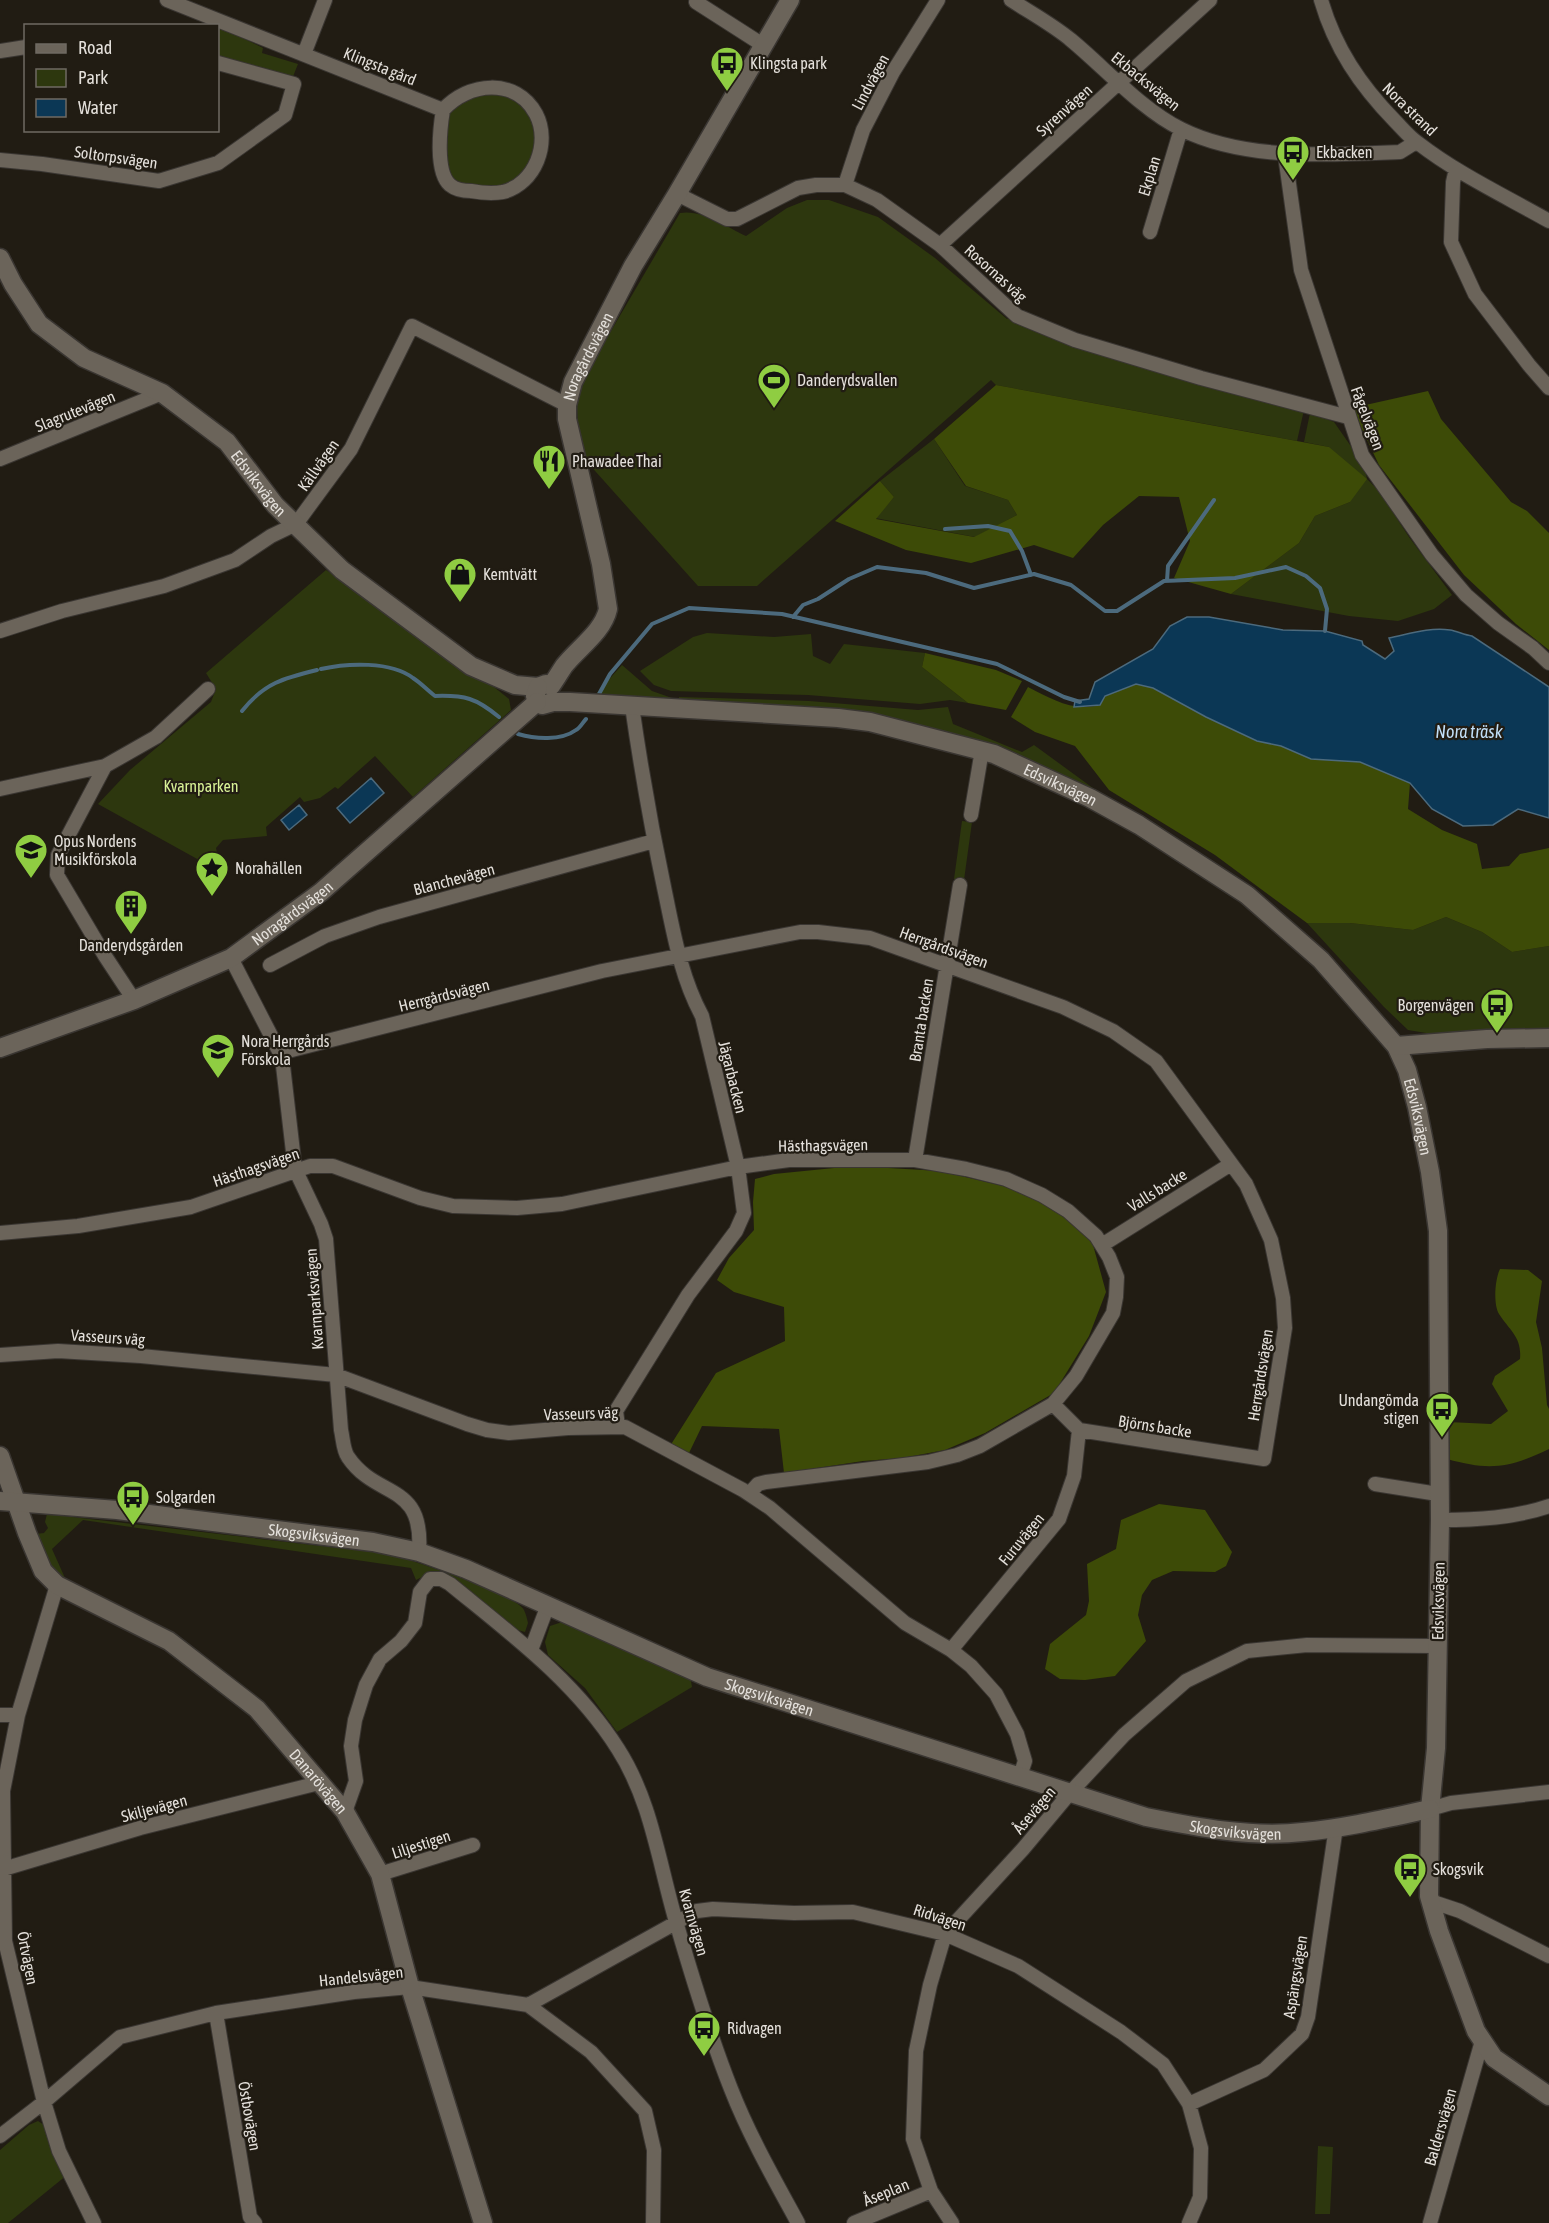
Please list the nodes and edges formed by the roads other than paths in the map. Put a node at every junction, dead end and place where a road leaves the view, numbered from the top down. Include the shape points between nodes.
1 (167, 0) edge
2 (325, 0) edge
3 (790, 0) edge
4 (938, 0) edge
5 (1011, 0) edge
6 (1210, 0) edge
7 (1321, 0) edge
8 (696, 2) dead end
9 (763, 45) junction
10 (24, 47) edge
11 (0, 51) edge
12 (304, 54) junction
13 (219, 63) edge
14 (1120, 82) junction
15 (443, 110) junction
16 (1181, 129) junction
17 (1416, 142) junction
18 (1285, 155) junction
19 (0, 160) edge
20 (1456, 169) junction
21 (844, 185) junction
22 (678, 194) junction
23 (1549, 221) edge
24 (1150, 232) dead end
25 (940, 245) junction
26 (0, 258) edge
27 (1549, 388) edge
28 (162, 393) junction
29 (567, 405) junction
30 (1348, 417) junction
31 (0, 459) edge
32 (296, 524) junction
33 (0, 631) edge
34 (1549, 663) edge
35 (208, 689) dead end
36 (545, 694) junction
37 (632, 706) junction
38 (982, 750) junction
39 (105, 766) junction
40 (0, 789) edge
41 (971, 815) dead end
42 (654, 841) junction
43 (960, 885) dead end
44 (679, 957) junction
45 (231, 958) junction
46 (270, 965) dead end
47 (946, 966) junction
48 (134, 1000) junction
49 (1549, 1038) edge
50 (1396, 1046) junction
51 (0, 1048) edge
52 (280, 1053) junction
53 (915, 1160) junction
54 (1231, 1164) junction
55 (738, 1167) junction
56 (295, 1169) junction
57 (0, 1233) edge
58 (1102, 1245) junction
59 (0, 1355) edge
60 (336, 1375) junction
61 (1053, 1404) junction
62 (618, 1426) junction
63 (1079, 1430) junction
64 (0, 1456) edge
65 (1263, 1459) joint
66 (1375, 1484) dead end
67 (749, 1494) junction
68 (1438, 1494) junction
69 (8, 1501) edge
70 (1549, 1506) edge
71 (1440, 1520) junction
72 (419, 1552) junction
73 (57, 1585) junction
74 (548, 1605) junction
75 (1436, 1646) junction
76 (531, 1650) junction
77 (951, 1650) junction
78 (18, 1714) junction
79 (0, 1715) edge
80 (1020, 1776) junction
81 (319, 1783) junction
82 (1549, 1792) edge
83 (1069, 1794) junction
84 (1430, 1809) junction
85 (345, 1812) junction
86 (2, 1824) edge
87 (1336, 1827) junction
88 (472, 1845) dead end
89 (2, 1870) edge
90 (380, 1874) junction
91 (1431, 1901) junction
92 (676, 1923) junction
93 (945, 1934) junction
94 (1549, 1956) edge
95 (410, 1987) junction
96 (528, 2005) junction
97 (216, 2013) junction
98 (1482, 2041) junction
99 (1549, 2096) edge
100 (44, 2102) junction
101 (1189, 2104) junction
102 (0, 2136) edge
103 (931, 2191) junction
104 (94, 2223) edge
105 (255, 2223) edge
106 (483, 2223) edge
107 (653, 2223) edge
108 (798, 2223) edge
109 (854, 2223) edge
110 (952, 2223) edge
111 (1189, 2223) edge
112 (1430, 2223) edge

1 - 12 street, Klingsta gård
2 - 12 street
3 - 9 street, Noragårdsvägen
4 - 21 street, Lindvägen via 863,130
5 - 14 street, Ekbacksvägen via 1070,39
6 - 14 street, Syrenvägen
7 - 17 street, Nora strand via 1353,73
8 - 9 street
9 - 22 street, Noragårdsvägen
10 - 11 street
12 - 15 street, Klingsta gård
13 - 19 street, Soltorpsvägen via 294,84 285,115 218,163 159,181
14 - 16 street, Ekbacksvägen via 1151,110
14 - 25 street, Syrenvägen
15 - 15 street via 442,175 450,185 495,193 514,188 534,168 542,142 537,116 513,93 499,88 474,89 461,94
16 - 18 street, Ekbacksvägen via 1218,143
16 - 24 street, Ekplan
17 - 18 street, Ekbacksvägen via 1400,152
17 - 20 street, Nora strand
18 - 30 street, Fågelvägen via 1301,270
20 - 23 street, Nora strand
20 - 27 street via 1450,242 1475,294
21 - 22 street, Rosornas väg via 798,188 737,219 727,219
21 - 25 street, Rosornas väg via 877,200
22 - 29 street, Noragårdsvägen via 633,266 573,382
25 - 30 street, Rosornas väg via 1017,316 1075,340
26 - 28 street, Edsviksvägen via 39,324 84,358
28 - 31 street, Slagrutevägen
28 - 32 street, Edsviksvägen via 227,442 274,505
29 - 32 street, Källvägen via 412,326 351,449
29 - 36 street, Noragårdsvägen via 608,609 598,628
30 - 34 street, Fågelvägen via 1362,455 1432,555 1466,595
32 - 33 street, Källvägen via 235,560 164,586
32 - 36 street, Edsviksvägen via 342,570 471,666
35 - 39 street via 156,737
36 - 37 street, Edsviksvägen
36 - 45 street, Noragårdsvägen via 321,892
37 - 38 street, Edsviksvägen via 870,722
37 - 42 street, Jägarbacken
38 - 41 street
38 - 50 street, Edsviksvägen via 1090,798 1176,847 1247,895 1321,960
39 - 40 street
39 - 48 street via 58,855 57,875
42 - 44 street, Jägarbacken
42 - 46 street, Blanchevägen via 379,917 325,936
43 - 47 street, Branta backen
44 - 47 street, Herrgårdsvägen via 784,934 818,932 870,938
44 - 52 street, Herrgårdsvägen via 602,971
44 - 55 street, Jägarbacken via 702,1016
45 - 48 street, Noragårdsvägen
45 - 52 street, Kvarnparksvägen
47 - 53 street, Branta backen
47 - 54 street, Herrgårdsvägen via 1067,1009 1113,1031 1156,1061
48 - 51 street, Noragårdsvägen
49 - 50 street
50 - 68 street, Edsviksvägen via 1417,1107 1438,1231
52 - 56 street, Kvarnparksvägen
53 - 55 street, Hästhagsvägen via 789,1160
53 - 58 street, Hästhagsvägen via 1006,1179 1068,1211
54 - 58 street, Valls backe
54 - 65 street, Herrgårdsvägen via 1246,1184 1271,1240 1283,1298 1285,1328
55 - 56 street, Hästhagsvägen via 562,1204 498,1208 442,1204 333,1166
55 - 62 street, Jägarbacken via 744,1213 736,1231 688,1295 616,1411
56 - 57 street, Hästhagsvägen via 191,1206 78,1226
56 - 60 street, Kvarnparksvägen via 326,1239
58 - 61 street, Hästhagsvägen via 1117,1277 1113,1313 1076,1376
59 - 60 street, Vasseurs väg via 58,1351 118,1354
60 - 62 street, Vasseurs väg via 487,1430 510,1433
60 - 72 street, Kvarnparksvägen via 346,1455 410,1506 420,1531
61 - 63 street
61 - 67 street, Hästhagsvägen via 957,1455 905,1466 766,1482
62 - 67 street, Vasseurs väg
63 - 65 street, Björns backe
63 - 77 street, Furuvägen via 1074,1476 1059,1519
64 - 69 street, Danarövägen
66 - 68 street
67 - 77 street, Vasseurs väg via 794,1527 905,1623
68 - 71 street, Edsviksvägen
69 - 72 street, Skogsviksvägen via 362,1540
69 - 73 street, Danarövägen via 43,1572
70 - 71 street via 1513,1515
71 - 75 street, Edsviksvägen
72 - 74 street, Skogsviksvägen
73 - 78 street, Örtvägen
73 - 81 street, Danarövägen via 169,1641 201,1665 257,1708
74 - 76 street
74 - 80 street, Skogsviksvägen via 707,1677
75 - 83 street, Åsevägen via 1307,1645 1247,1651 1186,1681 1124,1735
75 - 84 street, Edsviksvägen via 1436,1748
76 - 85 street, Kvarnvägen via 450,1584 430,1579 420,1592 415,1623 380,1659 366,1684 351,1746 356,1781
76 - 92 street, Kvarnvägen via 599,1721 630,1770 653,1831
77 - 80 street, Vasseurs väg via 996,1694 1017,1734 1025,1761
78 - 79 street
78 - 86 street, Örtvägen via 3,1791
80 - 83 street, Skogsviksvägen
81 - 85 street, Danarövägen
81 - 89 street, Skiljevägen via 140,1828
82 - 84 street, Skogsviksvägen
83 - 87 street, Skogsviksvägen via 1146,1817 1214,1830 1300,1833
83 - 93 street, Åsevägen
84 - 87 street, Skogsviksvägen
84 - 91 street, Edsviksvägen
85 - 90 street, Danarövägen
86 - 89 street, Örtvägen
87 - 101 street, Aspängsvägen via 1308,2017 1302,2034 1264,2070
88 - 90 street, Liljestigen
89 - 100 street, Örtvägen via 5,1941
90 - 95 street, Danarövägen
91 - 94 street via 1460,1911
91 - 98 street, Edsviksvägen via 1458,1988
92 - 93 street, Ridvägen via 697,1911 713,1909 853,1912
92 - 96 street, Ridvägen
92 - 108 street, Kvarnvägen via 732,2091
93 - 101 street, Ridvägen via 1018,1966 1121,2032 1163,2064
93 - 103 street, Åsevägen via 916,2051 914,2139
95 - 96 street, Handelsvägen
95 - 97 street, Handelsvägen
95 - 106 street, Danarövägen
96 - 107 street, Handelsvägen via 591,2052 645,2111 654,2150
97 - 100 street, Handelsvägen via 120,2037
97 - 105 street, Östbovägen via 250,2217
98 - 99 street, Edsviksvägen via 1494,2058
98 - 112 street, Baldersvägen
100 - 102 street, Handelsvägen
100 - 104 street, Örtvägen via 59,2151
101 - 111 street, Ridvägen via 1201,2148 1200,2197
103 - 109 street, Åseplan
103 - 110 street, Åsevägen

